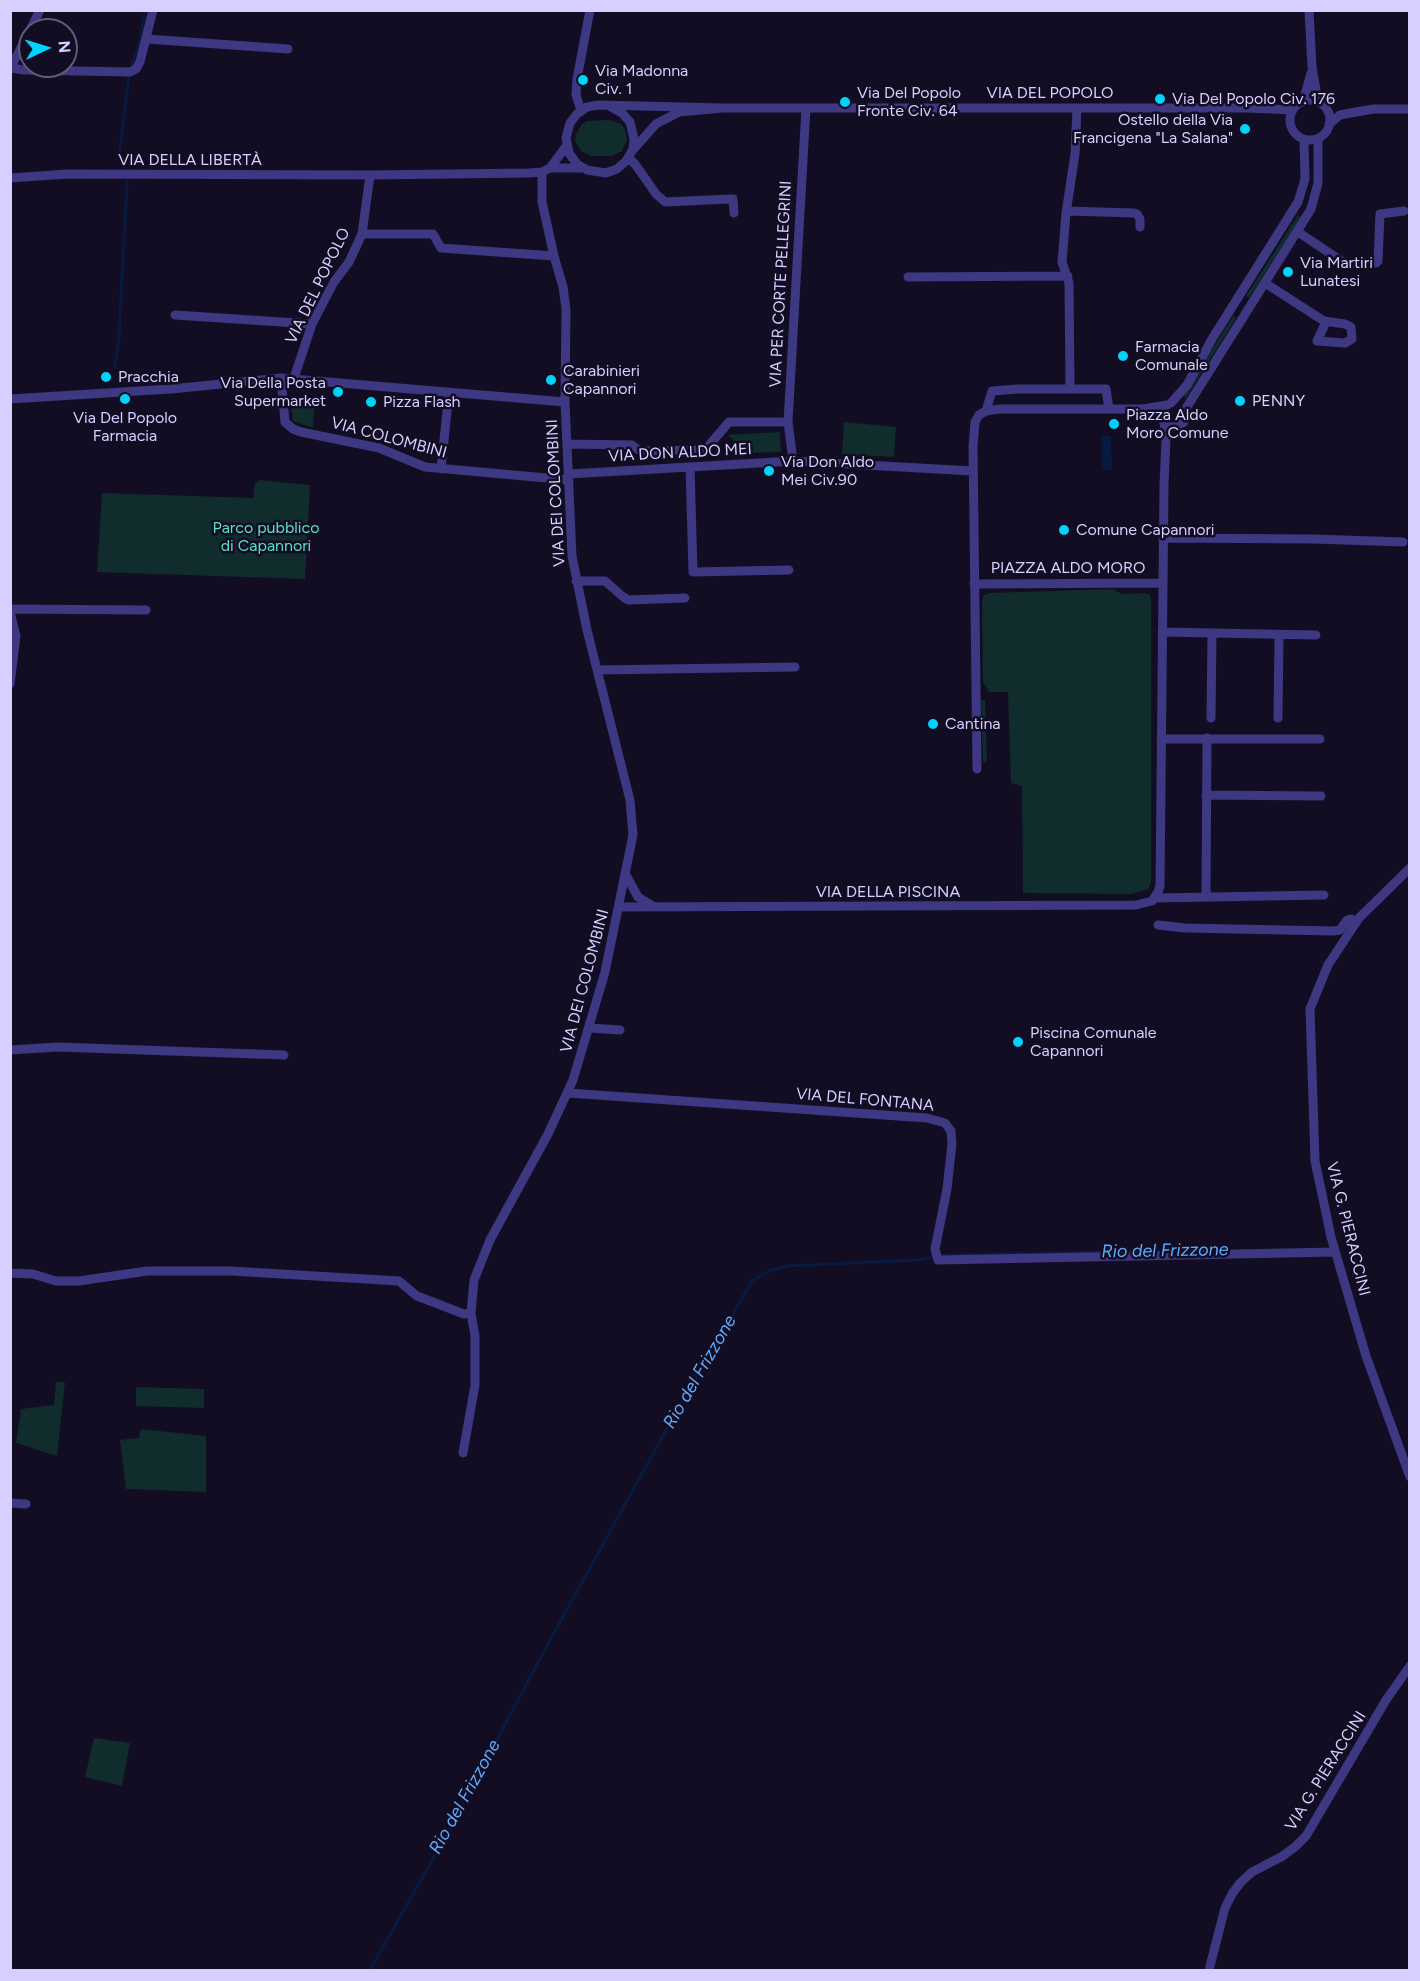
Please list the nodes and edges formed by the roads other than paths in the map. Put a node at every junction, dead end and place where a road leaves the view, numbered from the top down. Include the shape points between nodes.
1 (153, 10) edge
2 (590, 10) edge
3 (1309, 10) edge
4 (147, 39) junction
5 (288, 49) dead end
6 (18, 55) edge
7 (1312, 67) junction
8 (11, 69) edge
9 (1303, 102) junction
10 (1318, 102) junction
11 (610, 106) junction
12 (723, 108) junction
13 (806, 108) junction
14 (1077, 108) junction
15 (1269, 108) junction
16 (1374, 109) junction
17 (1410, 109) edge
18 (1293, 110) junction
19 (581, 111) junction
20 (1328, 112) junction
21 (1329, 124) junction
22 (1290, 125) junction
23 (1318, 139) junction
24 (1304, 140) junction
25 (567, 145) junction
26 (630, 154) junction
27 (584, 168) junction
28 (546, 170) junction
29 (370, 175) junction
30 (10, 178) edge
31 (1298, 202) junction
32 (1311, 209) junction
33 (1067, 211) junction
34 (1404, 211) dead end
35 (734, 213) dead end
36 (1140, 227) dead end
37 (1298, 232) junction
38 (362, 234) junction
39 (554, 256) junction
40 (1068, 276) junction
41 (908, 277) dead end
42 (1265, 283) junction
43 (175, 315) dead end
44 (1326, 322) dead end
45 (312, 324) junction
46 (281, 378) junction
47 (294, 378) junction
48 (1070, 388) junction
49 (448, 392) junction
50 (10, 399) edge
51 (566, 402) junction
52 (1169, 404) junction
53 (1109, 409) junction
54 (1143, 409) junction
55 (1185, 410) junction
56 (986, 411) junction
57 (1163, 421) junction
58 (788, 422) junction
59 (1178, 426) junction
60 (568, 444) junction
61 (1166, 450) junction
62 (793, 461) junction
63 (690, 467) junction
64 (441, 469) junction
65 (973, 471) junction
66 (569, 477) junction
67 (1163, 538) junction
68 (1403, 542) dead end
69 (789, 570) dead end
70 (576, 581) junction
71 (1163, 583) junction
72 (974, 584) junction
73 (686, 598) dead end
74 (146, 610) dead end
75 (10, 611) edge
76 (1162, 632) junction
77 (1212, 634) junction
78 (1279, 634) junction
79 (1316, 635) dead end
80 (795, 667) dead end
81 (597, 670) junction
82 (10, 684) edge
83 (1211, 718) dead end
84 (1278, 718) dead end
85 (1207, 738) junction
86 (1161, 739) junction
87 (1320, 740) dead end
88 (977, 769) dead end
89 (1206, 795) junction
90 (1321, 796) dead end
91 (1410, 868) edge
92 (626, 875) junction
93 (1324, 895) dead end
94 (1206, 896) junction
95 (1155, 898) junction
96 (620, 907) junction
97 (664, 908) junction
98 (1356, 923) junction
99 (1158, 925) dead end
100 (589, 1028) junction
101 (620, 1030) dead end
102 (10, 1050) edge
103 (284, 1055) dead end
104 (568, 1094) junction
105 (1335, 1252) junction
106 (10, 1273) edge
107 (471, 1312) junction
108 (463, 1453) dead end
109 (1410, 1477) edge
110 (10, 1503) edge
111 (26, 1504) dead end
112 (1410, 1666) edge
113 (1209, 1971) edge

1 - 4 street
2 - 19 street via 577,79
3 - 7 street
4 - 5 street
4 - 8 street via 140,62 130,72
6 - 8 street
7 - 9 street
7 - 10 street
9 - 10 street
9 - 18 street
10 - 20 street
11 - 12 street, VIA DEL POPOLO
11 - 19 street, VIA DEL POPOLO via 598,105
11 - 26 street via 630,122 634,140
12 - 13 street, VIA DEL POPOLO
12 - 26 street, VIA DEL POPOLO via 679,112 656,124
13 - 14 street, VIA DEL POPOLO
13 - 58 street, VIA PER CORTE PELLEGRINI
14 - 15 street, VIA DEL POPOLO
14 - 33 street
15 - 18 street, VIA DEL POPOLO
15 - 22 street
16 - 17 street
16 - 20 street via 1356,107
16 - 21 street via 1340,115
18 - 22 street
19 - 25 street via 570,123
20 - 21 street
21 - 23 street
22 - 24 street
23 - 24 street
23 - 32 street via 1318,183
24 - 31 street via 1305,179
25 - 27 street
25 - 28 street
26 - 27 street, VIA DEL POPOLO via 617,169 599,173
26 - 35 street via 665,202 733,199
27 - 28 street
28 - 29 street
28 - 39 street, VIA DEI COLOMBINI via 542,202
29 - 30 street, VIA DELLA LIBERTÀ via 67,174
29 - 38 street, VIA DEL POPOLO
31 - 32 street
31 - 52 street via 1186,385
32 - 37 street
33 - 36 street via 1134,213 1140,219
33 - 40 street via 1062,262
34 - 37 street via 1380,214 1376,263 1346,264
37 - 42 street
38 - 39 street via 433,234 441,248
38 - 45 street, VIA DEL POPOLO
39 - 51 street, VIA DEI COLOMBINI via 566,309
40 - 41 street
40 - 48 street
42 - 44 street
42 - 55 street
43 - 45 street
45 - 47 street, VIA DEL POPOLO
46 - 47 street
46 - 50 street
46 - 64 street, VIA COLOMBINI via 285,422 292,429 357,442
47 - 49 street
48 - 53 street, PIAZZA ALDO MORO via 1106,389
48 - 56 street, PIAZZA ALDO MORO via 992,391
49 - 51 street
49 - 64 street
51 - 60 street, VIA DEI COLOMBINI
52 - 54 street
52 - 55 street via 1179,404
52 - 57 street via 1162,411
53 - 54 street
53 - 56 street
54 - 57 street
55 - 59 street via 1186,418
56 - 65 street, PIAZZA ALDO MORO via 975,422
57 - 59 street via 1170,427
57 - 61 street
58 - 60 street via 729,422 705,450 640,451 632,445
58 - 62 street, VIA PER CORTE PELLEGRINI
59 - 61 street
60 - 66 street, VIA DEI COLOMBINI
61 - 67 street
62 - 63 street, VIA DON ALDO MEI
62 - 65 street, VIA DON ALDO MEI
63 - 66 street, VIA DON ALDO MEI
63 - 69 street via 693,572
64 - 66 street, VIA COLOMBINI
65 - 72 street, PIAZZA ALDO MORO
66 - 70 street, VIA DEI COLOMBINI
67 - 68 street
67 - 71 street
70 - 73 street via 606,581 628,600
70 - 81 street, VIA DEI COLOMBINI
71 - 72 street, PIAZZA ALDO MORO
71 - 76 street
72 - 88 street, PIAZZA ALDO MORO
74 - 75 street
75 - 82 street via 16,636
76 - 77 street
76 - 86 street
77 - 78 street
77 - 83 street
78 - 79 street
78 - 84 street
80 - 81 street
81 - 92 street, VIA DEI COLOMBINI via 633,816
85 - 86 street
85 - 87 street
85 - 89 street
86 - 95 street via 1160,886
89 - 90 street
89 - 94 street
91 - 98 street, VIA G. PIERACCINI
92 - 96 street, VIA DEI COLOMBINI
92 - 97 street via 638,897 649,905
93 - 94 street
94 - 95 street
95 - 97 street, VIA DELLA PISCINA via 1136,905
96 - 97 street, VIA DELLA PISCINA
96 - 100 street, VIA DEI COLOMBINI
98 - 99 street via 1347,920 1340,930 1333,931
98 - 105 street, VIA G. PIERACCINI via 1328,965 1310,1009 1315,1161
100 - 101 street
100 - 104 street, VIA DEI COLOMBINI
102 - 103 street via 58,1047
104 - 105 street, VIA DEL FONTANA via 927,1118 945,1123 951,1131 952,1144 937,1255 949,1260
104 - 107 street, VIA DEI COLOMBINI via 478,1266
105 - 109 street, VIA G. PIERACCINI via 1366,1356
106 - 107 street via 56,1281 147,1270 399,1281 417,1296 464,1314
107 - 108 street, VIA DEI COLOMBINI via 475,1385
110 - 111 street
112 - 113 street, VIA G. PIERACCINI via 1306,1836 1281,1857 1252,1872 1232,1893

